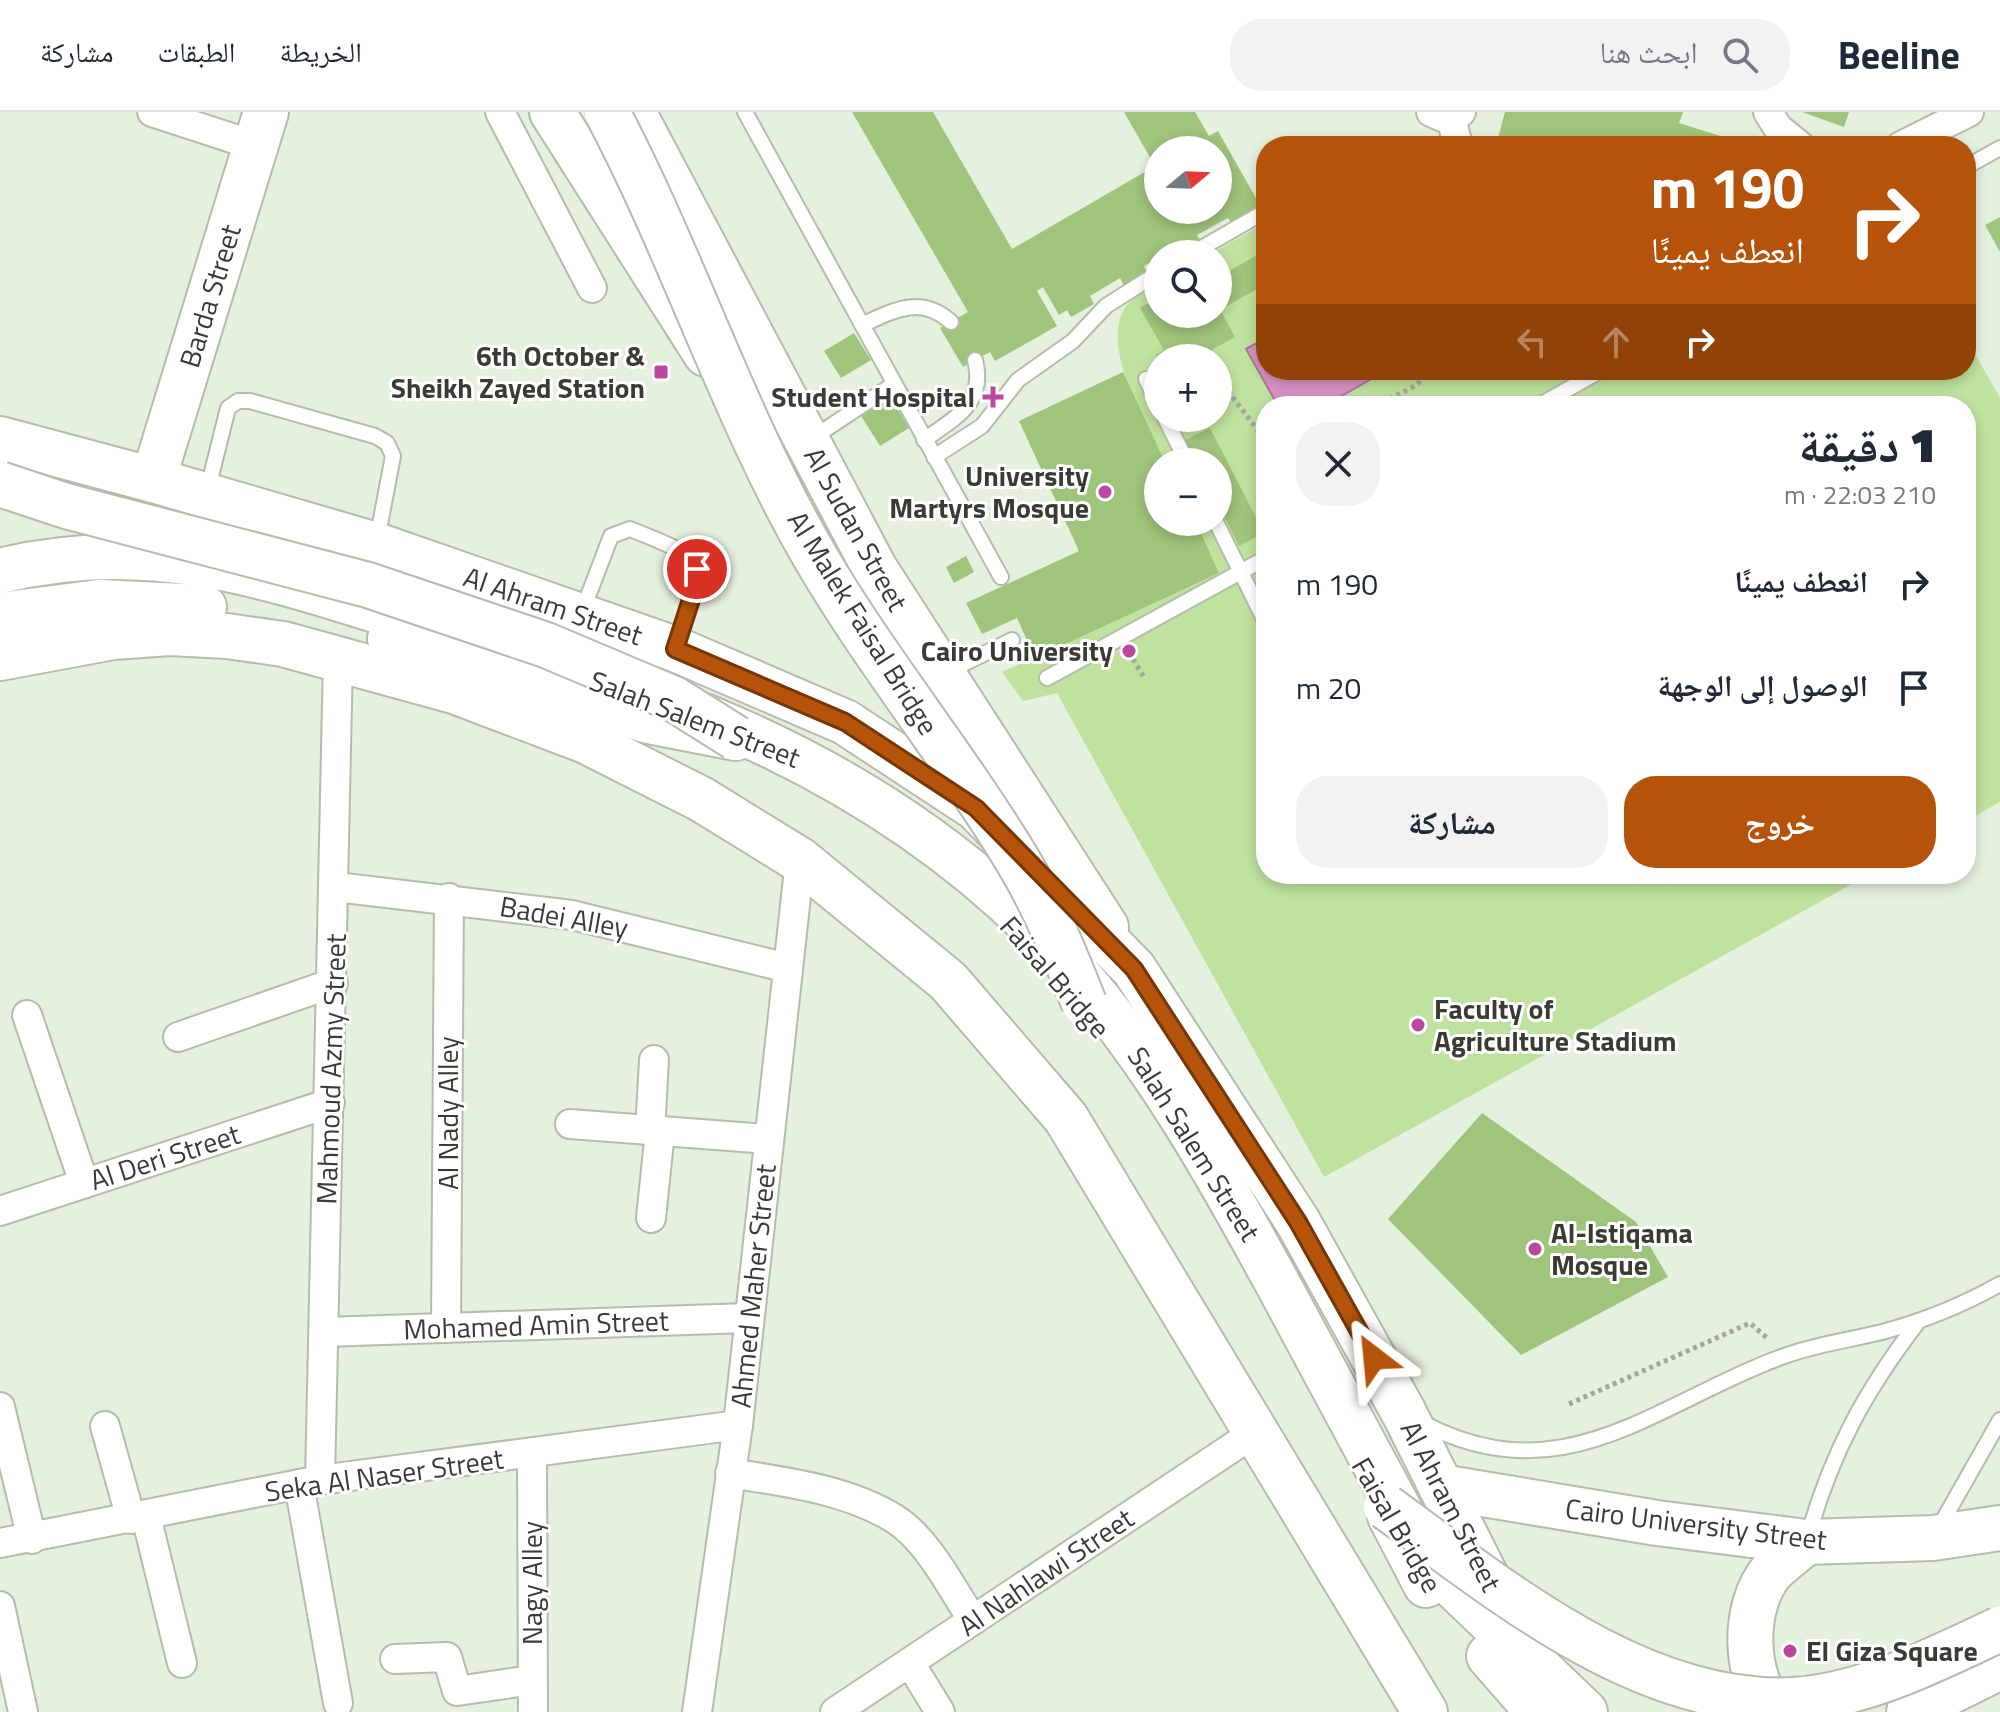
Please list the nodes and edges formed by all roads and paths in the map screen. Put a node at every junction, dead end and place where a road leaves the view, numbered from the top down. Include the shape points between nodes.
1 (152, 112) edge
2 (500, 112) edge
3 (552, 112) edge
4 (607, 112) edge
5 (633, 112) edge
6 (745, 112) edge
7 (1768, 112) edge
8 (1969, 112) edge
9 (1448, 114) edge
10 (261, 129) edge
11 (1455, 136) edge
12 (1788, 136) edge
13 (1921, 136) edge
14 (2000, 148) edge
15 (1976, 161) edge
16 (1256, 217) edge
17 (1215, 240) edge
18 (1144, 282) edge
19 (592, 288) dead end
20 (951, 322) dead end
21 (862, 325) junction
22 (975, 360) dead end
23 (1421, 380) edge
24 (1584, 380) edge
25 (894, 384) junction
26 (1232, 396) edge
27 (1395, 396) edge
28 (1556, 396) edge
29 (1256, 428) edge
30 (0, 439) edge
31 (924, 440) junction
32 (807, 442) junction
33 (934, 457) junction
34 (153, 480) junction
35 (0, 484) edge
36 (206, 496) junction
37 (1223, 536) edge
38 (376, 545) junction
39 (1256, 564) edge
40 (875, 569) junction
41 (0, 571) edge
42 (1241, 572) junction
43 (1001, 577) dead end
44 (1256, 603) edge
45 (0, 615) edge
46 (601, 621) junction
47 (1012, 640) dead end
48 (675, 649) junction
49 (0, 658) edge
50 (338, 659) junction
51 (943, 674) junction
52 (1047, 678) dead end
53 (655, 697) junction
54 (736, 738) junction
55 (954, 858) junction
56 (800, 860) junction
57 (336, 887) junction
58 (1054, 888) junction
59 (449, 898) junction
60 (788, 968) junction
61 (1134, 969) junction
62 (333, 983) junction
63 (1084, 1003) junction
64 (27, 1015) dead end
65 (178, 1037) dead end
66 (654, 1060) dead end
67 (330, 1103) junction
68 (570, 1124) dead end
69 (655, 1131) junction
70 (768, 1139) junction
71 (84, 1183) junction
72 (0, 1211) edge
73 (651, 1218) dead end
74 (2000, 1284) edge
75 (748, 1318) junction
76 (1919, 1322) junction
77 (446, 1328) junction
78 (324, 1332) junction
79 (1786, 1355) junction
80 (1569, 1404) dead end
81 (0, 1407) edge
82 (1404, 1413) junction
83 (2000, 1420) edge
84 (738, 1425) junction
85 (105, 1426) dead end
86 (1257, 1431) junction
87 (532, 1454) junction
88 (730, 1473) junction
89 (309, 1482) junction
90 (1441, 1487) junction
91 (1386, 1507) junction
92 (139, 1517) junction
93 (2000, 1528) edge
94 (1933, 1538) junction
95 (32, 1539) junction
96 (1806, 1542) junction
97 (0, 1543) edge
98 (1428, 1574) junction
99 (0, 1606) edge
100 (973, 1620) junction
101 (2000, 1629) edge
102 (1527, 1658) junction
103 (395, 1659) dead end
104 (182, 1663) dead end
105 (910, 1663) junction
106 (2000, 1667) edge
107 (532, 1680) junction
108 (338, 1703) dead end
109 (23, 1712) edge
110 (533, 1712) edge
111 (697, 1712) edge
112 (835, 1712) edge
113 (940, 1712) edge
114 (1425, 1712) edge
115 (1538, 1712) edge
116 (1585, 1712) edge
117 (1776, 1712) edge
118 (1909, 1712) edge

1 - 10 street
2 - 19 street
3 - 40 main road, Al Malek Faisal Bridge via 676,311 785,468
4 - 63 main road, Al Malek Faisal Bridge, bridge via 765,460 817,560 1018,861 1056,933
5 - 32 main road, Al Sudan Street
6 - 21 lane
7 - 12 street
8 - 13 street
9 - 11 street
10 - 34 main road, Barda Street
14 - 15 lane
16 - 17 lane
18 - 33 lane via 1106,306 1073,341 1018,380 982,426
20 - 21 lane via 940,312 912,305
21 - 25 lane
22 - 31 lane via 974,400
23 - 27 path
24 - 28 lane
25 - 31 lane
25 - 32 lane
26 - 29 path
30 - 34 main road, Al Ahram Street
31 - 33 lane
32 - 40 main road, Al Sudan Street
33 - 43 lane
34 - 36 main road, Al Ahram Street
35 - 54 main road, bridge via 368,585 546,645 674,699
36 - 38 main road, Al Ahram Street
36 - 38 lane via 228,408 238,401 362,432 387,443 393,456
37 - 42 lane
38 - 46 main road, Al Ahram Street
39 - 42 lane
40 - 51 main road, Al Sudan Street
41 - 53 main road, Salah Salem Street via 82,557 209,563
42 - 44 lane
42 - 52 lane
45 - 54 main road via 99,602 205,607 326,622 648,721
46 - 48 main road, Al Ahram Street
46 - 48 lane via 611,536 630,529 693,558 697,581
46 - 53 main road
47 - 51 lane
48 - 58 main road, Al Ahram Street via 845,722 976,808
49 - 50 main road via 113,637 170,633 255,640
50 - 56 main road via 454,691 586,741 701,799
50 - 57 street, Mahmoud Azmy Street
51 - 61 main road, Al Sudan Street
53 - 55 main road, Salah Salem Street via 812,765 885,808
54 - 63 main road, Faisal Bridge, bridge via 834,788 925,850 1009,922
55 - 58 main road
55 - 98 main road, Salah Salem Street via 1078,975 1180,1113 1226,1188
56 - 60 street, Ahmed Maher Street
56 - 86 main road via 948,981 1066,1118
57 - 59 street, Badei Alley
57 - 62 street, Mahmoud Azmy Street
58 - 61 main road, Al Ahram Street
59 - 60 street, Badei Alley via 572,915
59 - 77 street, Al Nady Alley
60 - 70 street, Ahmed Maher Street
61 - 82 main road, Al Ahram Street via 1298,1222
62 - 65 street
62 - 67 street, Mahmoud Azmy Street
63 - 91 main road, Faisal Bridge via 1141,1083
64 - 71 street
66 - 69 street
67 - 71 street, Al Deri Street
67 - 78 street, Mahmoud Azmy Street
68 - 69 street
69 - 70 street
69 - 73 street
70 - 75 street, Ahmed Maher Street
71 - 72 street, Al Deri Street
74 - 76 lane
75 - 77 street, Mohamed Amin Street
75 - 84 street, Ahmed Maher Street
76 - 79 lane
76 - 96 lane via 1876,1377 1847,1429
77 - 78 street, Mohamed Amin Street
78 - 89 street, Mahmoud Azmy Street
79 - 80 path via 1750,1323
79 - 82 lane via 1610,1436 1575,1446 1492,1446 1436,1430
81 - 95 street
82 - 90 main road, Al Ahram Street
83 - 94 lane
84 - 87 street, Seka Al Naser Street
84 - 88 street, Ahmed Maher Street
85 - 92 street
86 - 100 street, Al Nahlawi Street
86 - 114 main road
87 - 89 street, Seka Al Naser Street
87 - 107 street, Nagy Alley
88 - 100 street via 804,1485 896,1520 927,1552
88 - 111 street, Ahmed Maher Street
89 - 92 street, Seka Al Naser Street
89 - 108 street, Mahmoud Azmy Street
90 - 96 main road, Cairo University Street
90 - 102 main road, Al Ahram Street
91 - 98 main road, Faisal Bridge
91 - 101 main road, bridge via 1537,1614 1610,1655 1686,1687 1752,1700 1833,1694 1924,1663
92 - 95 street, Seka Al Naser Street
92 - 104 street
93 - 94 main road, Cairo University Street
94 - 96 main road, Cairo University Street
95 - 97 street, Seka Al Naser Street
96 - 117 main road via 1770,1573 1752,1615 1750,1662
98 - 102 main road
98 - 115 main road, Faisal Bridge
99 - 109 street
100 - 105 street, Al Nahlawi Street
102 - 116 main road
103 - 107 street via 447,1657 457,1691
105 - 112 street, Al Nahlawi Street
105 - 113 street
106 - 118 main road
107 - 110 street, Nagy Alley

